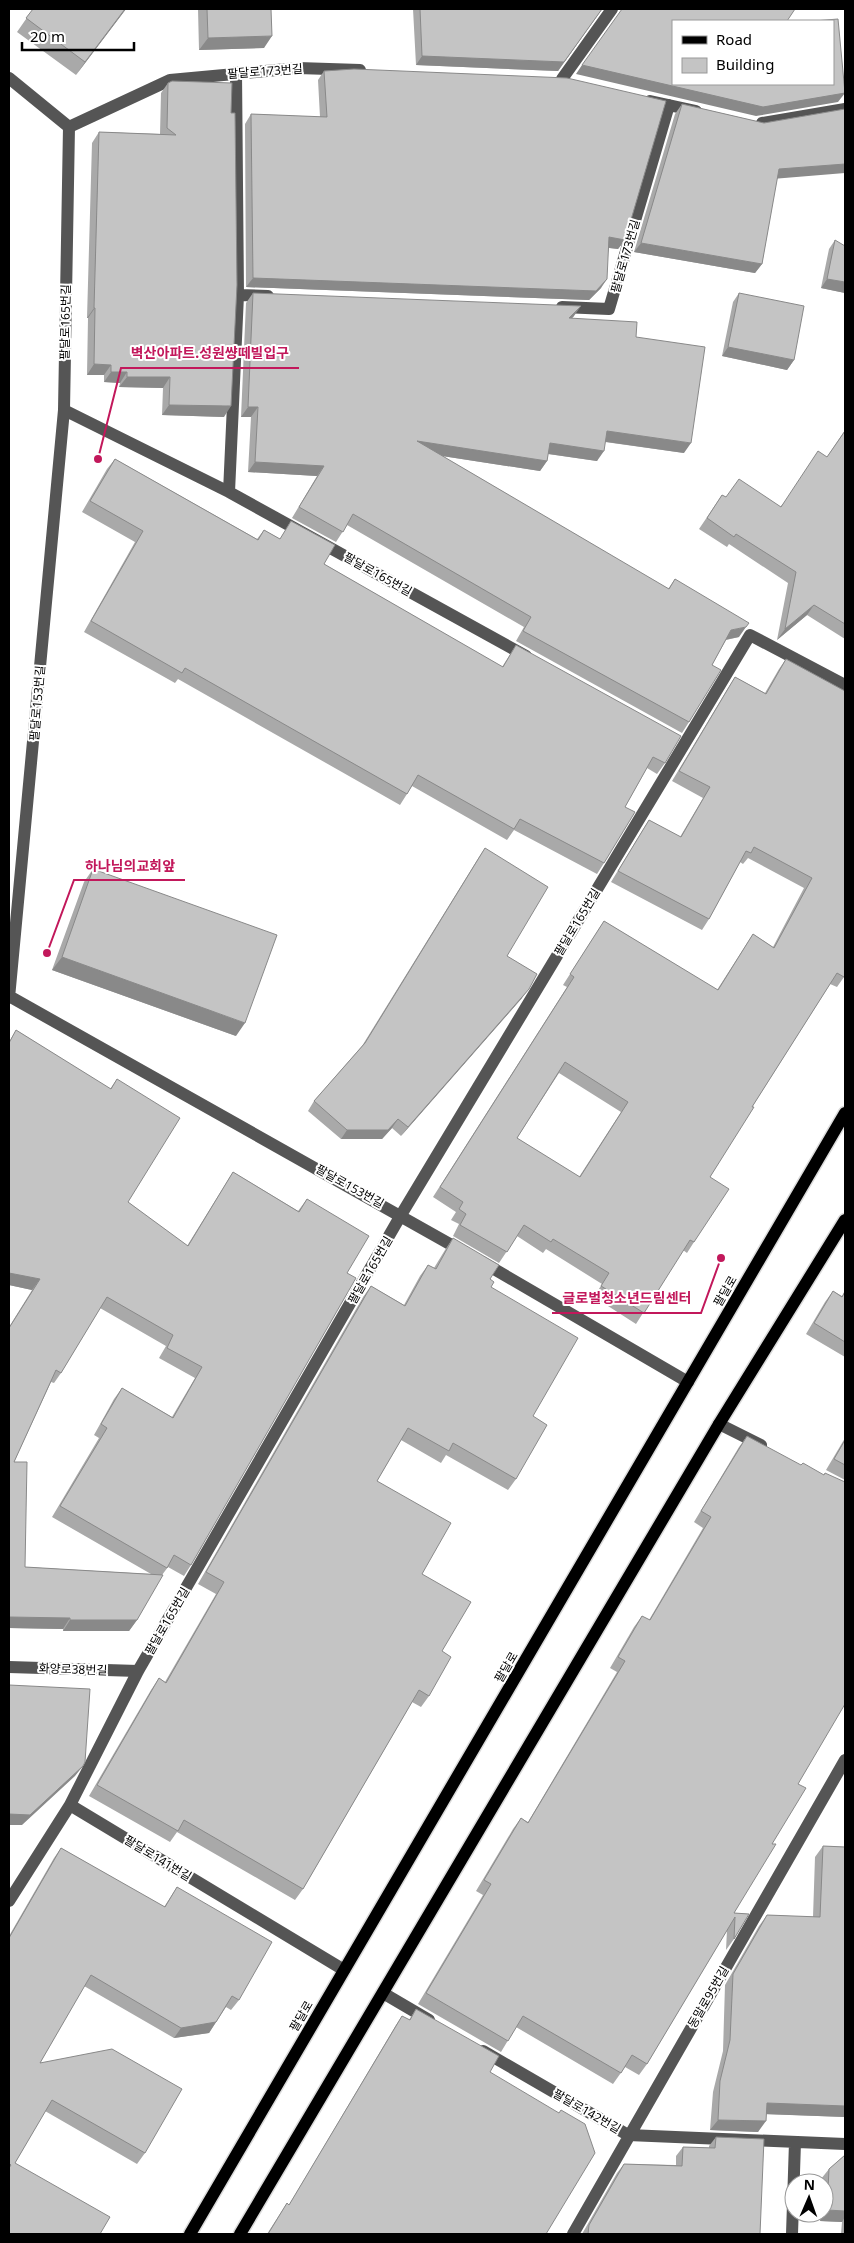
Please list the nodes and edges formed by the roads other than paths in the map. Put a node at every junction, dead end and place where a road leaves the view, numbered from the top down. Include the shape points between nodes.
1 (612, 9) edge
2 (376, 71) edge
3 (236, 72) junction
4 (9, 78) edge
5 (562, 80) edge
6 (640, 98) edge
7 (669, 105) junction
8 (845, 109) edge
9 (708, 114) edge
10 (747, 122) edge
11 (69, 127) junction
12 (238, 294) junction
13 (277, 296) edge
14 (550, 306) edge
15 (64, 410) junction
16 (229, 492) junction
17 (535, 661) edge
18 (845, 685) edge
19 (9, 997) edge
20 (845, 1113) edge
21 (401, 1215) junction
22 (845, 1220) edge
23 (688, 1382) junction
24 (720, 1424) junction
25 (770, 1450) edge
26 (9, 1667) edge
27 (138, 1671) junction
28 (845, 1760) edge
29 (70, 1804) junction
30 (9, 1902) edge
31 (344, 1970) junction
32 (383, 1994) junction
33 (442, 2028) edge
34 (468, 2042) edge
35 (628, 2135) junction
36 (795, 2142) junction
37 (845, 2144) edge
38 (190, 2234) edge
39 (240, 2234) edge
40 (572, 2234) edge
41 (792, 2234) edge

1 - 5 street
2 - 3 street, 팔달로173번길 via 298,68
3 - 11 street, 팔달로173번길 via 170,80
3 - 12 street
4 - 11 street
6 - 7 street
7 - 9 street
7 - 14 street, 팔달로173번길 via 609,309
8 - 10 street via 756,124
11 - 15 street, 팔달로165번길
12 - 13 street
12 - 16 street
15 - 16 street, 팔달로165번길
15 - 19 street, 팔달로153번길
16 - 17 street, 팔달로165번길
18 - 21 street, 팔달로165번길 via 750,636 679,741
19 - 21 street, 팔달로153번길
20 - 23 main road, 팔달로
21 - 23 street, 팔달로153번길
21 - 27 street, 팔달로165번길
22 - 24 main road
23 - 31 main road, 팔달로
24 - 25 street
24 - 32 main road
26 - 27 street, 화양로38번길
27 - 29 street, 팔달로165번길
28 - 35 street, 동말로95번길
29 - 30 street
29 - 31 street, 팔달로141번길
31 - 38 main road, 팔달로
32 - 33 street
32 - 39 main road
34 - 35 street, 팔달로142번길
35 - 36 street, 팔달로142번길
35 - 40 street, 동말로95번길
36 - 37 street, 팔달로142번길
36 - 41 street

